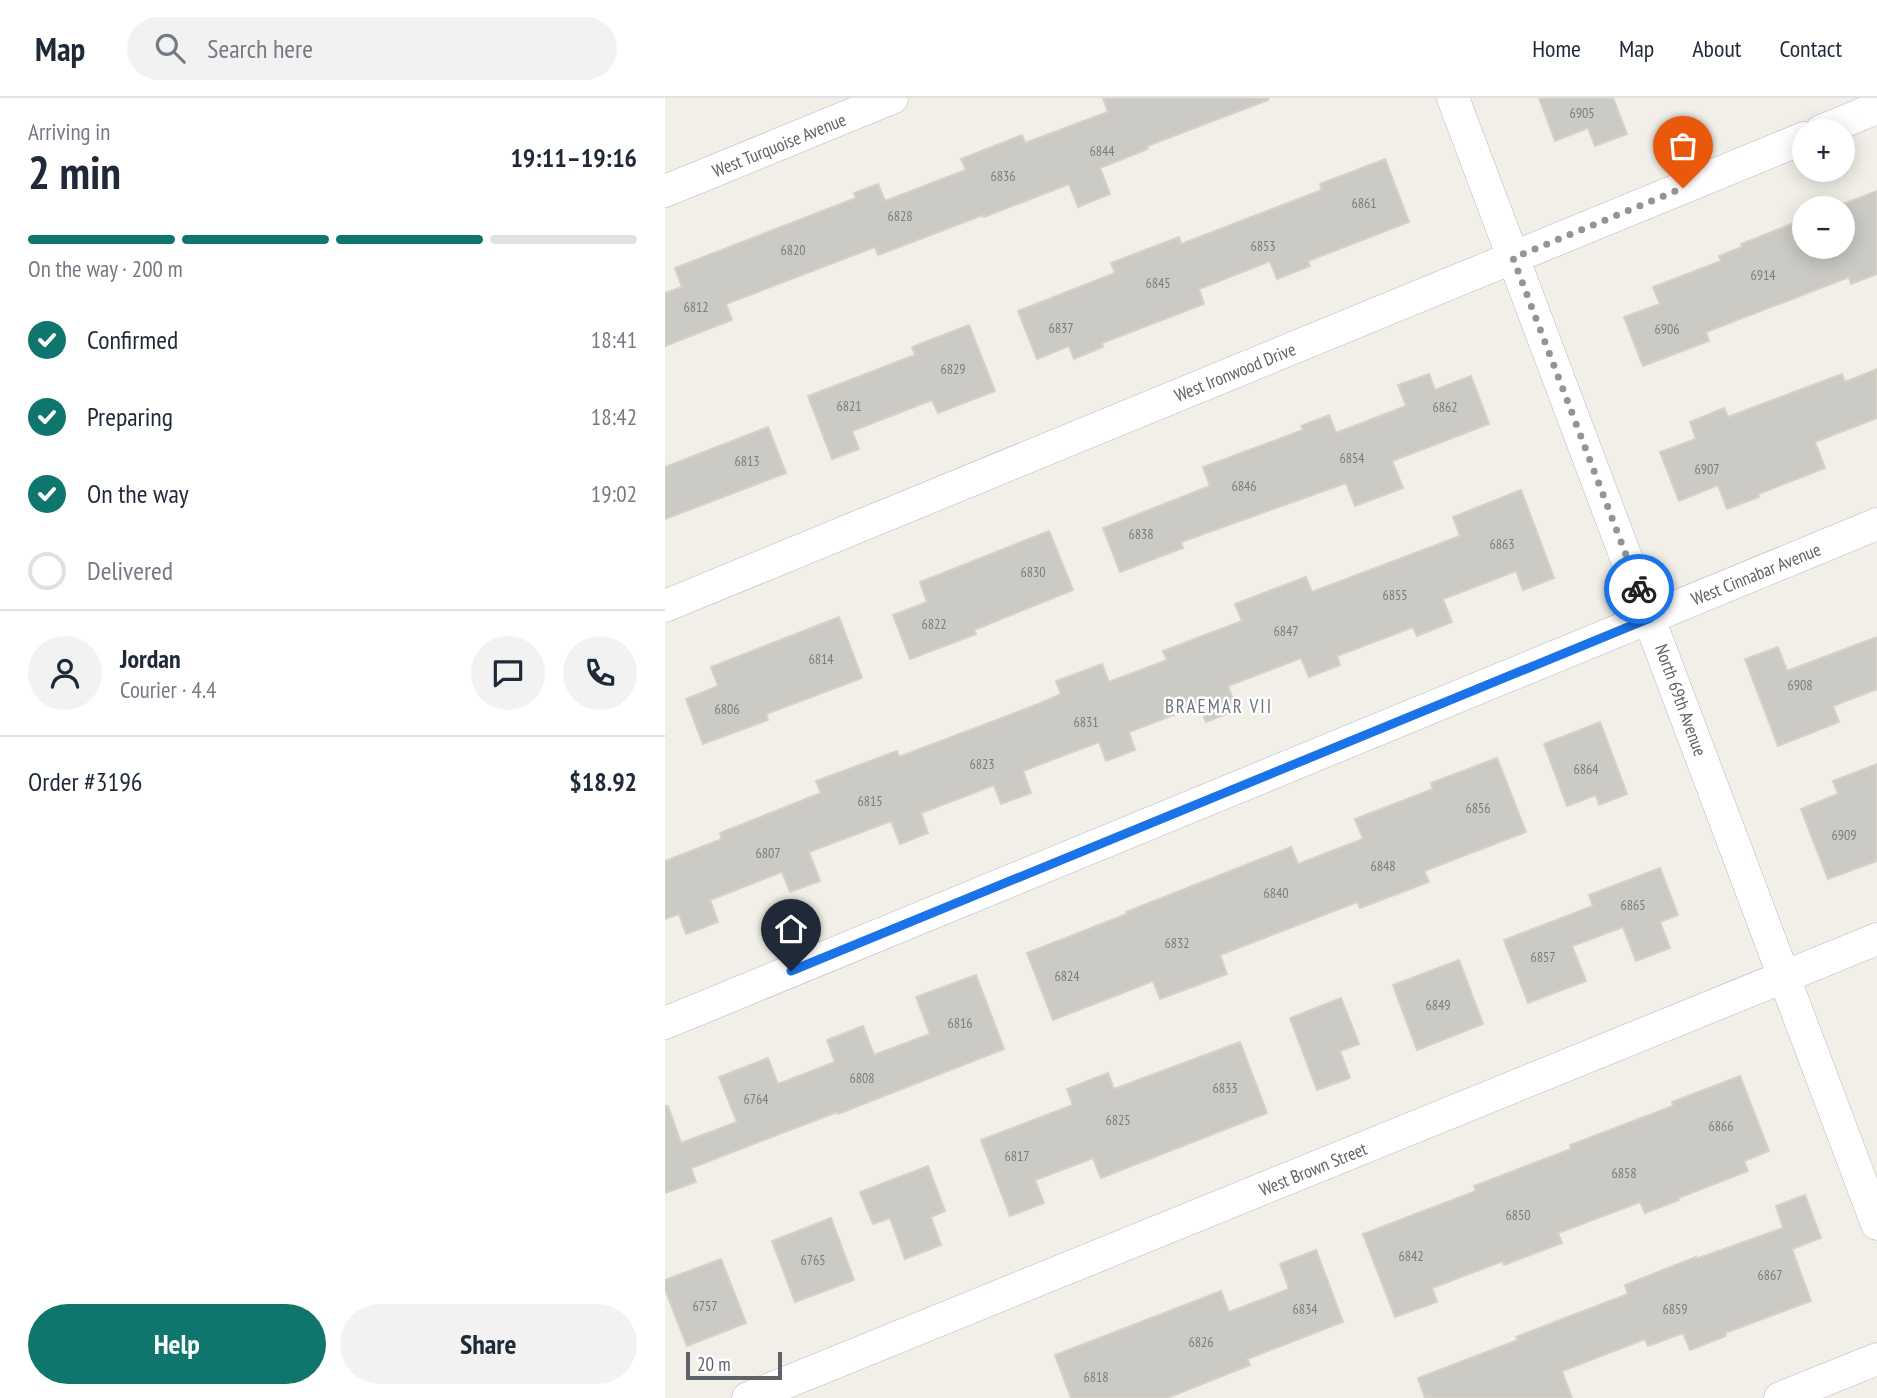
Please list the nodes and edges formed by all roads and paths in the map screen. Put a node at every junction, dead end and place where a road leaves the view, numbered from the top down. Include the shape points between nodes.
1 (892, 98) edge
2 (1453, 98) edge
3 (1877, 108) edge
4 (1850, 119) edge
5 (1792, 143) edge
6 (665, 191) edge
7 (1513, 258) junction
8 (1877, 524) edge
9 (665, 606) edge
10 (1650, 618) junction
11 (1877, 939) edge
12 (1784, 977) junction
13 (665, 1023) edge
14 (1877, 1224) edge
15 (1877, 1359) edge
16 (748, 1398) edge
17 (1780, 1398) edge

1 - 6 street, West Turquoise Avenue
2 - 7 street, North 69th Avenue
3 - 4 street
5 - 7 street, West Ironwood Drive
7 - 9 street, West Ironwood Drive
7 - 10 street, North 69th Avenue
8 - 10 street, West Cinnabar Avenue
10 - 12 street, North 69th Avenue
10 - 13 street, West Cinnabar Avenue
11 - 12 street, West Brown Street
12 - 14 street, North 69th Avenue
12 - 16 street, West Brown Street
15 - 17 street

